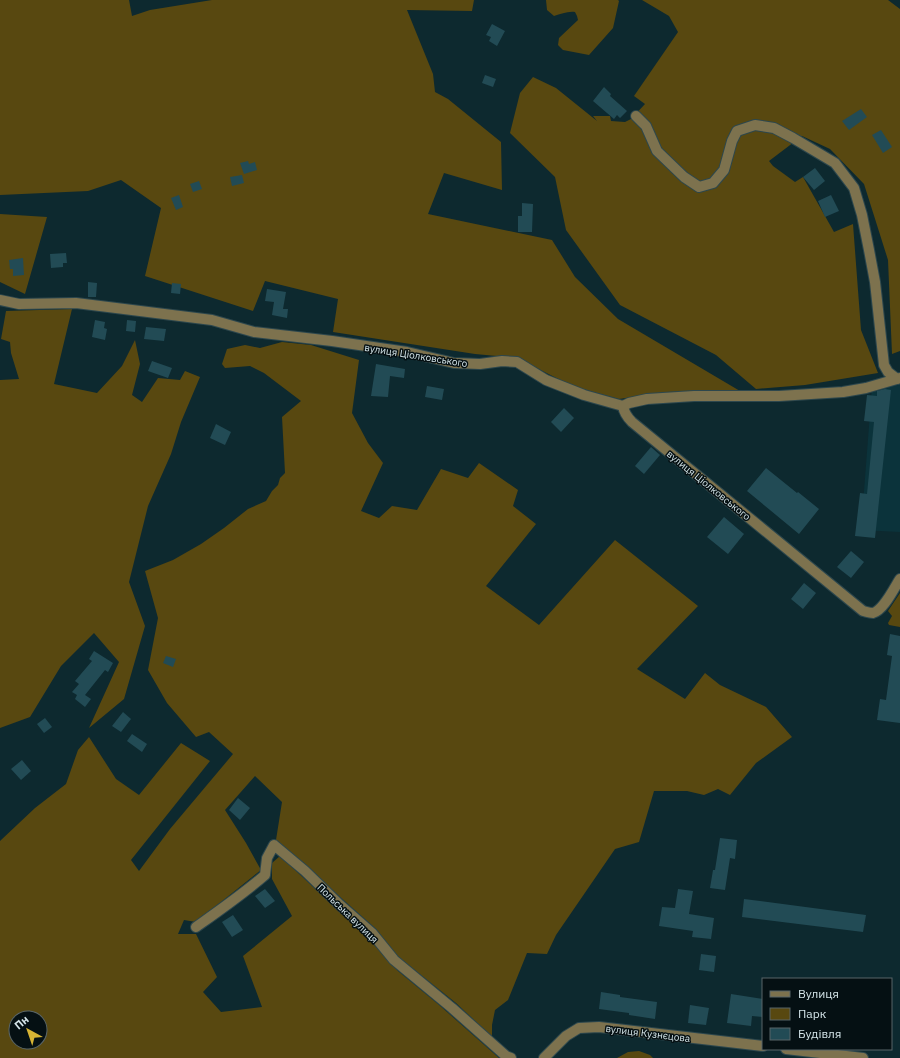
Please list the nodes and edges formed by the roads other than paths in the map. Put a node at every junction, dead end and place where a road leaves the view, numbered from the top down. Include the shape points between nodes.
1 (636, 116) dead end
2 (0, 300) edge
3 (899, 378) edge
4 (623, 406) junction
5 (900, 578) edge
6 (196, 927) dead end
7 (762, 1046) edge
8 (795, 1050) edge
9 (511, 1058) edge
10 (544, 1058) edge
11 (863, 1058) edge

1 - 3 street via 646,126 657,151 684,178 699,187 713,183 724,170 737,131 755,126 774,128 834,163 854,188 875,282 884,365 888,372
2 - 4 street, вулиця Ціолковського via 19,304 76,303 212,320 254,332 407,352 454,363 517,362 546,380 584,395
3 - 4 street via 843,392 779,396 694,396 647,399
4 - 5 street, вулиця Ціолковського via 632,422 863,611 874,612 881,607
6 - 9 street, Польська вулиця via 265,875 267,858 274,845 372,933 394,960
7 - 10 street, вулиця Кузнєцова via 598,1027 579,1028 566,1036
8 - 11 street

